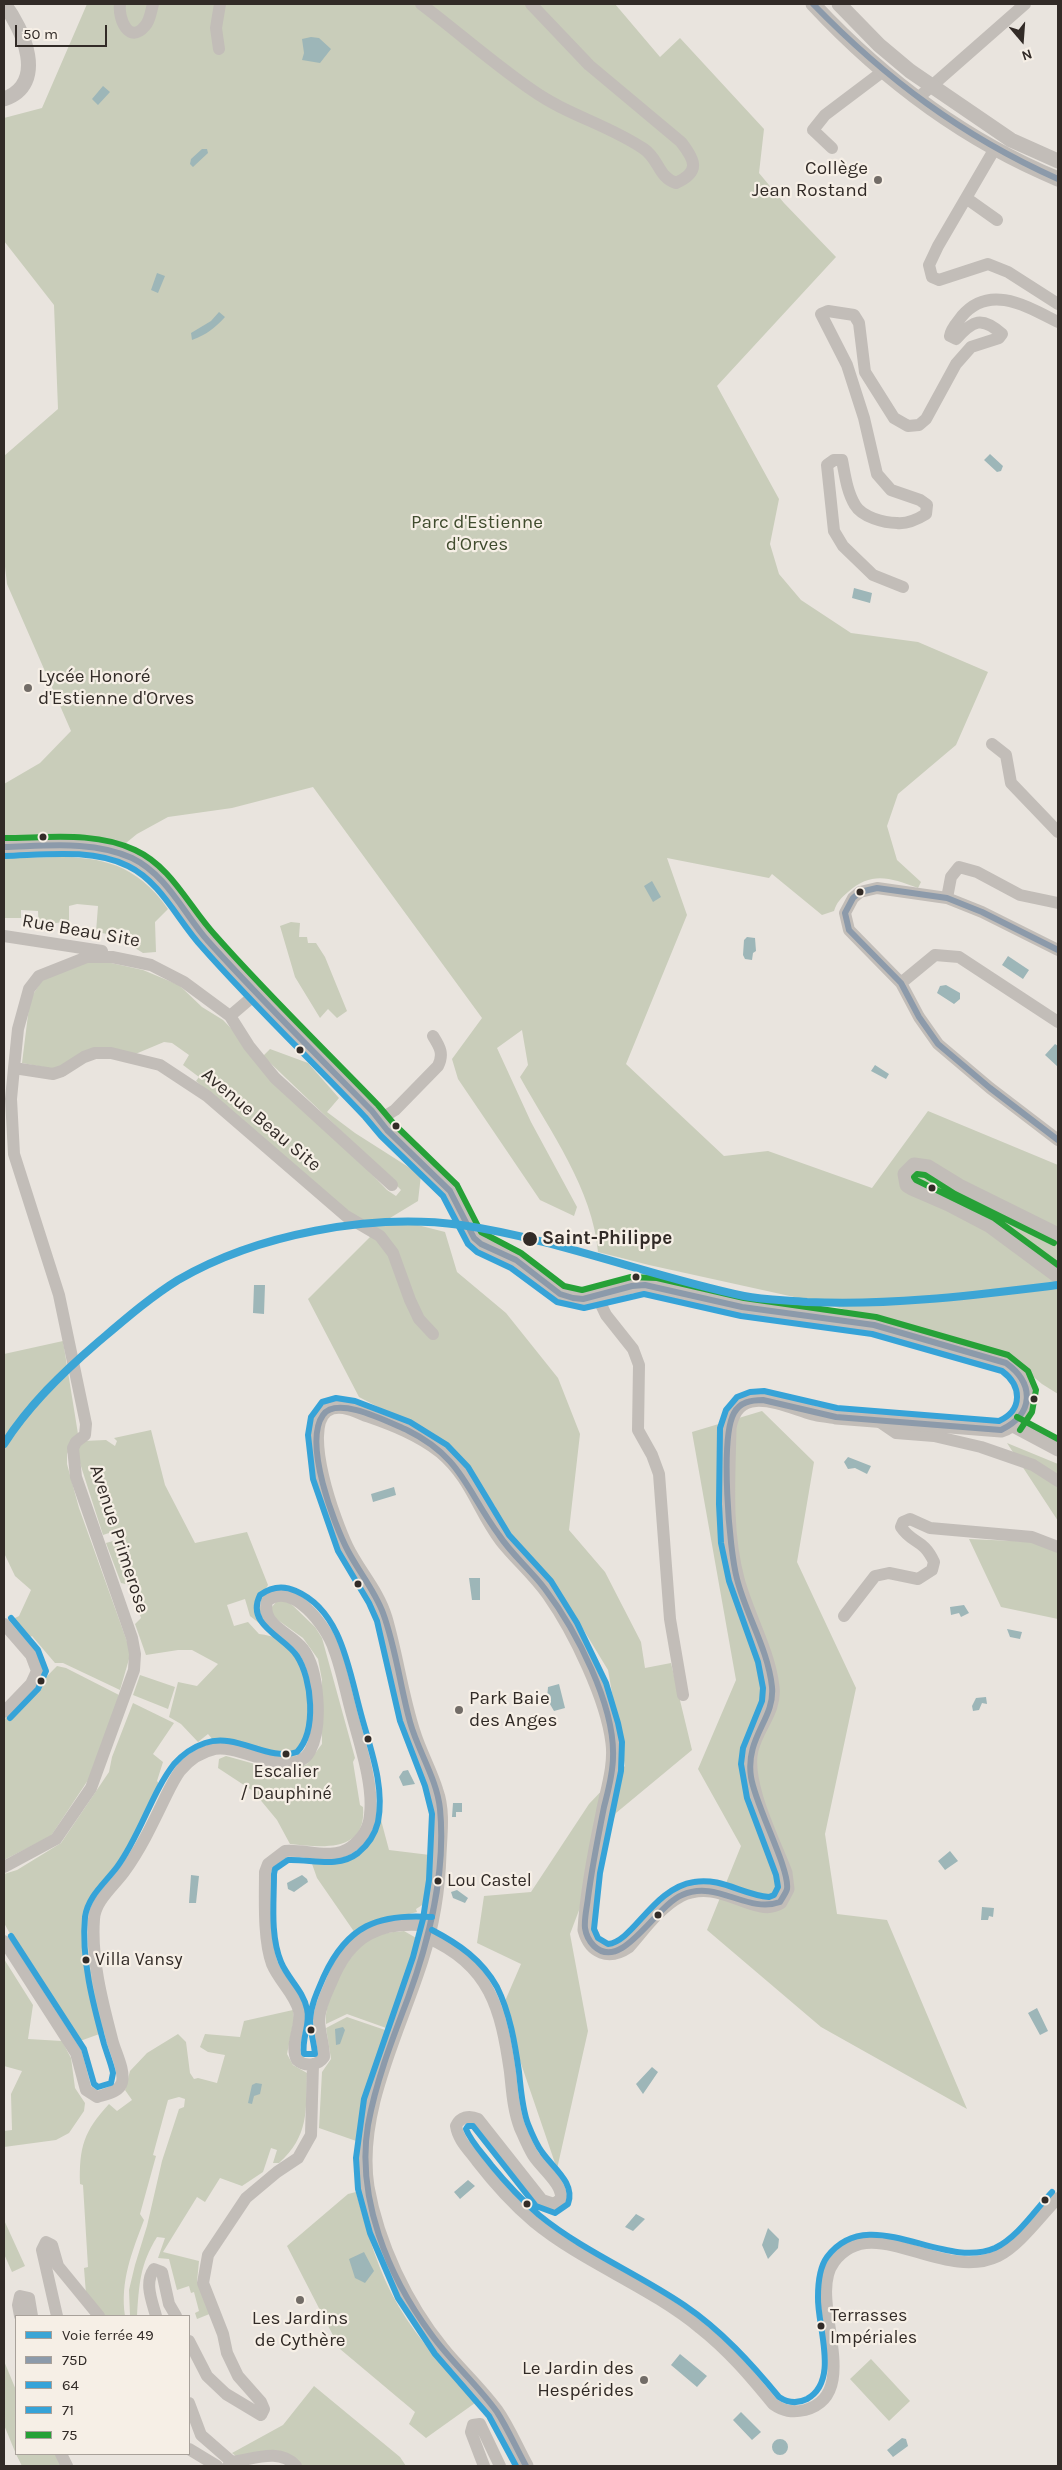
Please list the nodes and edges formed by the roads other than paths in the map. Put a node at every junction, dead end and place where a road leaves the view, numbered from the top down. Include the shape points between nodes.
1 (4, 4) edge
2 (120, 4) edge
3 (153, 4) edge
4 (220, 4) edge
5 (421, 4) edge
6 (530, 4) edge
7 (813, 4) edge
8 (839, 4) edge
9 (1025, 4) edge
10 (219, 49) dead end
11 (882, 72) junction
12 (931, 85) junction
13 (918, 98) junction
14 (4, 99) edge
15 (832, 148) dead end
16 (994, 150) junction
17 (1058, 161) edge
18 (1058, 179) edge
19 (966, 198) junction
20 (997, 220) dead end
21 (1058, 304) edge
22 (1058, 322) edge
23 (903, 587) dead end
24 (992, 744) dead end
25 (1058, 832) edge
26 (4, 847) edge
27 (947, 898) junction
28 (1058, 903) edge
29 (4, 936) edge
30 (1058, 950) edge
31 (151, 965) junction
32 (901, 983) junction
33 (257, 993) junction
34 (230, 1016) junction
35 (1058, 1022) edge
36 (433, 1036) dead end
37 (14, 1068) junction
38 (379, 1120) junction
39 (1058, 1140) edge
40 (392, 1185) dead end
41 (1058, 1235) edge
42 (1058, 1276) edge
43 (597, 1296) junction
44 (433, 1334) dead end
45 (877, 1420) junction
46 (1013, 1425) junction
47 (1058, 1449) edge
48 (1058, 1481) edge
49 (1058, 1547) edge
50 (844, 1616) dead end
51 (4, 1624) edge
52 (683, 1695) dead end
53 (4, 1712) edge
54 (4, 1867) edge
55 (429, 1932) junction
56 (4, 1941) edge
57 (313, 2064) junction
58 (1058, 2198) edge
59 (20, 2315) edge
60 (32, 2315) edge
61 (57, 2315) edge
62 (98, 2315) edge
63 (156, 2315) edge
64 (175, 2315) edge
65 (190, 2343) edge
66 (190, 2406) edge
67 (190, 2450) edge
68 (230, 2464) edge
69 (217, 2466) edge
70 (296, 2466) edge
71 (484, 2466) edge
72 (500, 2466) edge
73 (526, 2466) edge

1 - 14 street via 17,21 27,48 29,68 23,84
2 - 3 street via 122,24 135,32 147,24
4 - 10 street via 216,28
5 - 6 street via 532,90 576,116 625,137 650,154 667,180 676,183 692,172 694,163 681,142 589,65
7 - 11 street
8 - 12 street via 893,58
9 - 12 street
11 - 13 street
11 - 15 street via 825,115 812,130
12 - 13 street
12 - 17 street via 1010,140
13 - 16 street
16 - 18 street
16 - 19 street
19 - 20 street
19 - 21 street via 929,265 932,277 939,280 988,264 1008,272
22 - 23 street via 1017,302 995,298 969,308 951,329 950,336 956,339 972,324 980,322 992,324 1002,334 999,338 971,347 956,364 926,418 919,425 908,426 894,418 865,372 859,323 854,315 828,311 822,314 847,365 877,474 891,490 926,505 926,514 916,520 897,523 872,518 856,507 848,489 842,460 834,460 827,465 834,532 843,546 873,575
24 - 25 street via 1006,755 1011,783
26 - 33 street via 93,848 130,857 147,866 207,940
27 - 28 street via 951,877 958,868 977,872 1020,895
27 - 30 street
27 - 32 street via 877,888 860,892 848,904 845,920 848,930
29 - 31 street, Rue Beau Site via 136,956
31 - 34 street via 184,982
31 - 37 street via 112,957 88,957 39,976 24,1003
32 - 35 street via 935,955 959,957
32 - 39 street via 919,1018 938,1044
33 - 34 street
33 - 38 street
34 - 40 street via 275,1078
36 - 38 street via 442,1052 438,1066 395,1110
37 - 44 street, Avenue Beau Site via 53,1074 62,1072 84,1057 111,1053 160,1065 207,1096 346,1216 380,1236 392,1253 419,1319
37 - 54 street, Avenue Primerose via 11,1099 14,1154 59,1296 86,1424 85,1435 73,1448 76,1477 135,1654 129,1688 92,1788 56,1839
38 - 43 street via 455,1197 470,1234 481,1244 516,1260 560,1294 583,1299
41 - 42 street via 928,1167 914,1165 905,1174 912,1188 989,1225
43 - 46 street via 632,1286 656,1287 742,1308 874,1325 1006,1363 1021,1374 1027,1388 1025,1405
43 - 52 street via 606,1315 633,1349 639,1365 638,1430 659,1474 670,1620
45 - 46 street via 990,1430
45 - 48 street via 896,1433 934,1436 981,1447 1033,1465
45 - 55 street via 815,1414 766,1398 744,1402 731,1418 728,1511 733,1559 744,1602 770,1675 772,1698 751,1748 750,1774 785,1873 786,1889 780,1902 767,1907 723,1891 704,1888 691,1891 671,1901 628,1946 610,1953 594,1948 584,1930 614,1745 601,1698 573,1636 551,1596 500,1538 474,1490 442,1452 401,1427 354,1409 331,1407 322,1413 315,1437 326,1491 344,1544 380,1605 411,1728 437,1792 440,1847
46 - 47 street
49 - 50 street via 1032,1537 930,1528 910,1519 901,1527 906,1536 920,1541 928,1549 934,1562 932,1570 918,1579 889,1573 876,1576
51 - 53 street via 32,1655 37,1670 31,1684
55 - 57 street via 400,1925 387,1927 372,1931 352,1945 332,1978 320,2010 324,2057 321,2062
55 - 58 street via 474,1968 492,1996 507,2052 519,2126 534,2158 560,2190 561,2199 554,2204 542,2200 478,2119 465,2117 458,2121 456,2126 460,2138 488,2174 535,2223 700,2327 732,2356 781,2410 799,2412 809,2409 818,2404 830,2389 833,2358 826,2287 827,2274 840,2254 868,2241 944,2261 973,2263 986,2260 1008,2250
55 - 73 street via 380,2078 368,2132 367,2183 383,2244 410,2300 441,2348 496,2411
56 - 57 street via 76,2053 86,2090 98,2097 116,2090 122,2084 122,2072 102,1994 94,1932 97,1907 130,1864 174,1781 191,1759 216,1749 233,1749 264,1760 291,1763 310,1751 316,1729 314,1674 303,1649 270,1620 266,1612 267,1601 272,1597 289,1595 318,1621 334,1648 370,1800 368,1828 353,1846 330,1854 285,1851 268,1864 265,1872 268,1948 272,1963 298,2010 300,2021 294,2055 300,2062
57 - 65 street via 311,2135 298,2158 246,2198 208,2255 204,2283 227,2353 238,2376 261,2402 264,2409 261,2415 226,2394 207,2376
59 - 60 street via 20,2296 29,2298
61 - 62 street via 42,2250 46,2242 52,2245 58,2266
63 - 64 street via 149,2289 154,2269 162,2272 169,2304
66 - 68 street via 201,2435
67 - 69 street
68 - 70 street via 268,2454 291,2461
71 - 72 street via 471,2432 473,2425 480,2424

